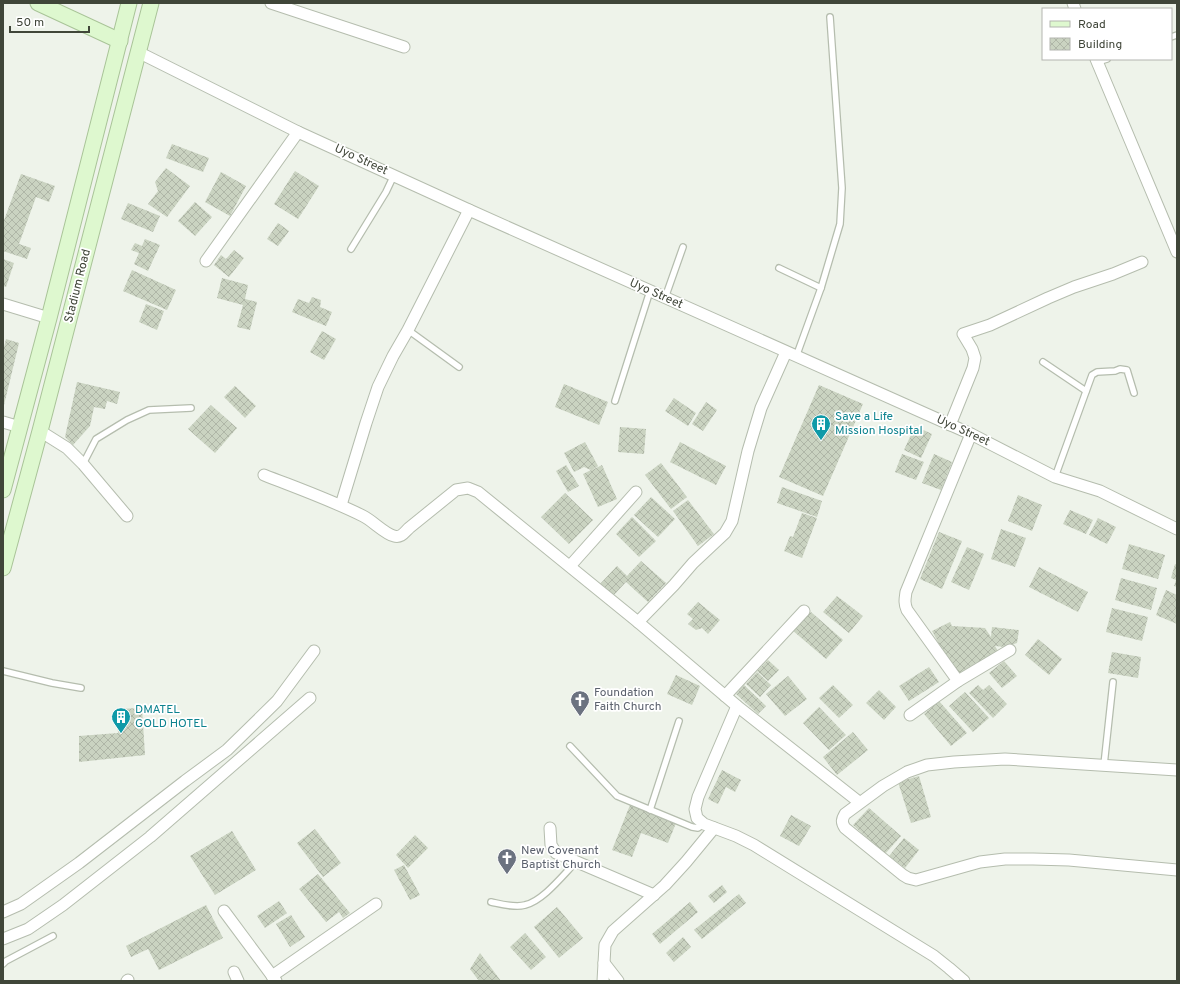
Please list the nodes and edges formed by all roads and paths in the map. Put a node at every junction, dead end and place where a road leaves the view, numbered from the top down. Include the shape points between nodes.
1 (38, 3) edge
2 (129, 3) edge
3 (151, 3) edge
4 (270, 3) edge
5 (830, 17) dead end
6 (120, 41) junction
7 (404, 47) dead end
8 (138, 52) junction
9 (1100, 60) edge
10 (298, 132) junction
11 (394, 175) junction
12 (469, 210) junction
13 (683, 247) dead end
14 (351, 249) dead end
15 (1177, 252) edge
16 (206, 261) dead end
17 (1142, 262) dead end
18 (779, 268) dead end
19 (821, 288) junction
20 (650, 291) junction
21 (665, 298) junction
22 (3, 304) edge
23 (49, 318) junction
24 (408, 330) junction
25 (786, 352) junction
26 (796, 357) junction
27 (1043, 362) dead end
28 (459, 367) dead end
29 (1086, 391) junction
30 (1134, 393) dead end
31 (615, 401) dead end
32 (191, 408) dead end
33 (3, 422) edge
34 (950, 425) junction
35 (20, 427) junction
36 (40, 431) junction
37 (971, 434) junction
38 (83, 464) junction
39 (264, 475) dead end
40 (1055, 477) junction
41 (3, 490) edge
42 (636, 492) dead end
43 (341, 505) junction
44 (127, 516) dead end
45 (1177, 529) edge
46 (6, 544) edge
47 (4, 564) edge
48 (570, 566) junction
49 (804, 611) dead end
50 (638, 622) junction
51 (1010, 650) dead end
52 (314, 652) dead end
53 (3, 671) edge
54 (958, 681) junction
55 (1113, 682) dead end
56 (81, 688) dead end
57 (725, 696) junction
58 (310, 698) dead end
59 (737, 706) junction
60 (910, 715) dead end
61 (679, 721) dead end
62 (570, 746) dead end
63 (1104, 765) junction
64 (1177, 770) edge
65 (860, 802) junction
66 (650, 810) junction
67 (709, 826) junction
68 (550, 828) dead end
69 (576, 861) junction
70 (1177, 870) edge
71 (654, 895) junction
72 (491, 902) dead end
73 (376, 904) dead end
74 (224, 911) dead end
75 (3, 912) edge
76 (52, 936) dead end
77 (3, 939) edge
78 (604, 963) junction
79 (3, 964) edge
80 (274, 978) edge
81 (603, 981) edge
82 (618, 981) edge
83 (964, 981) edge

1 - 6 main road
2 - 6 main road, Stadium Road
3 - 8 main road, Stadium Road
4 - 7 street
5 - 19 lane via 842,188 840,224
6 - 23 main road, Stadium Road
8 - 10 street, Uyo Street
8 - 36 main road, Stadium Road
9 - 15 street
10 - 11 street, Uyo Street
10 - 16 street
11 - 12 street, Uyo Street
11 - 14 lane
12 - 20 street, Uyo Street
12 - 24 street
13 - 21 lane
17 - 34 street via 1074,287 990,325 962,334 975,358
18 - 19 lane
19 - 26 lane
20 - 21 street, Uyo Street
20 - 31 lane
21 - 25 street, Uyo Street
22 - 23 street
23 - 35 main road, Stadium Road
24 - 28 lane
24 - 43 street via 378,388
25 - 26 street, Uyo Street
25 - 50 street via 761,408 732,521 725,533
26 - 34 street, Uyo Street
27 - 29 lane
29 - 30 lane via 1092,375 1120,369 1127,370
29 - 40 lane
32 - 38 lane via 149,410 127,420 96,439
33 - 35 street
34 - 37 street, Uyo Street
35 - 41 main road, Stadium Road
36 - 38 street via 67,448
36 - 46 main road, Stadium Road
37 - 40 street, Uyo Street
37 - 54 street via 906,592 904,604
38 - 44 street
39 - 43 street
40 - 45 street, Uyo Street via 1100,491
42 - 48 street
43 - 48 street via 395,537 402,535 456,490 468,488 478,492
46 - 47 main road, Stadium Road
48 - 50 street
49 - 57 street
50 - 57 street
51 - 54 street
52 - 75 street via 277,701 227,750 80,863 21,904
53 - 56 lane
54 - 60 street
55 - 63 lane
57 - 59 street
58 - 77 street via 150,837 63,906 28,929
59 - 65 street
59 - 67 street via 695,809 698,818
61 - 66 lane
62 - 66 lane via 617,796
63 - 64 street
63 - 65 street via 1005,759 927,765 907,772
65 - 70 street via 845,814 842,819 844,828 903,876 916,880 980,862 1012,859 1069,860
66 - 67 lane via 692,827
67 - 71 street via 686,862
67 - 83 street via 754,845 934,956
68 - 69 street via 553,849
69 - 71 street
69 - 72 lane via 540,899 525,905
71 - 78 street via 613,931 606,945
73 - 80 street
74 - 80 street
76 - 79 lane
78 - 81 street
78 - 82 street

